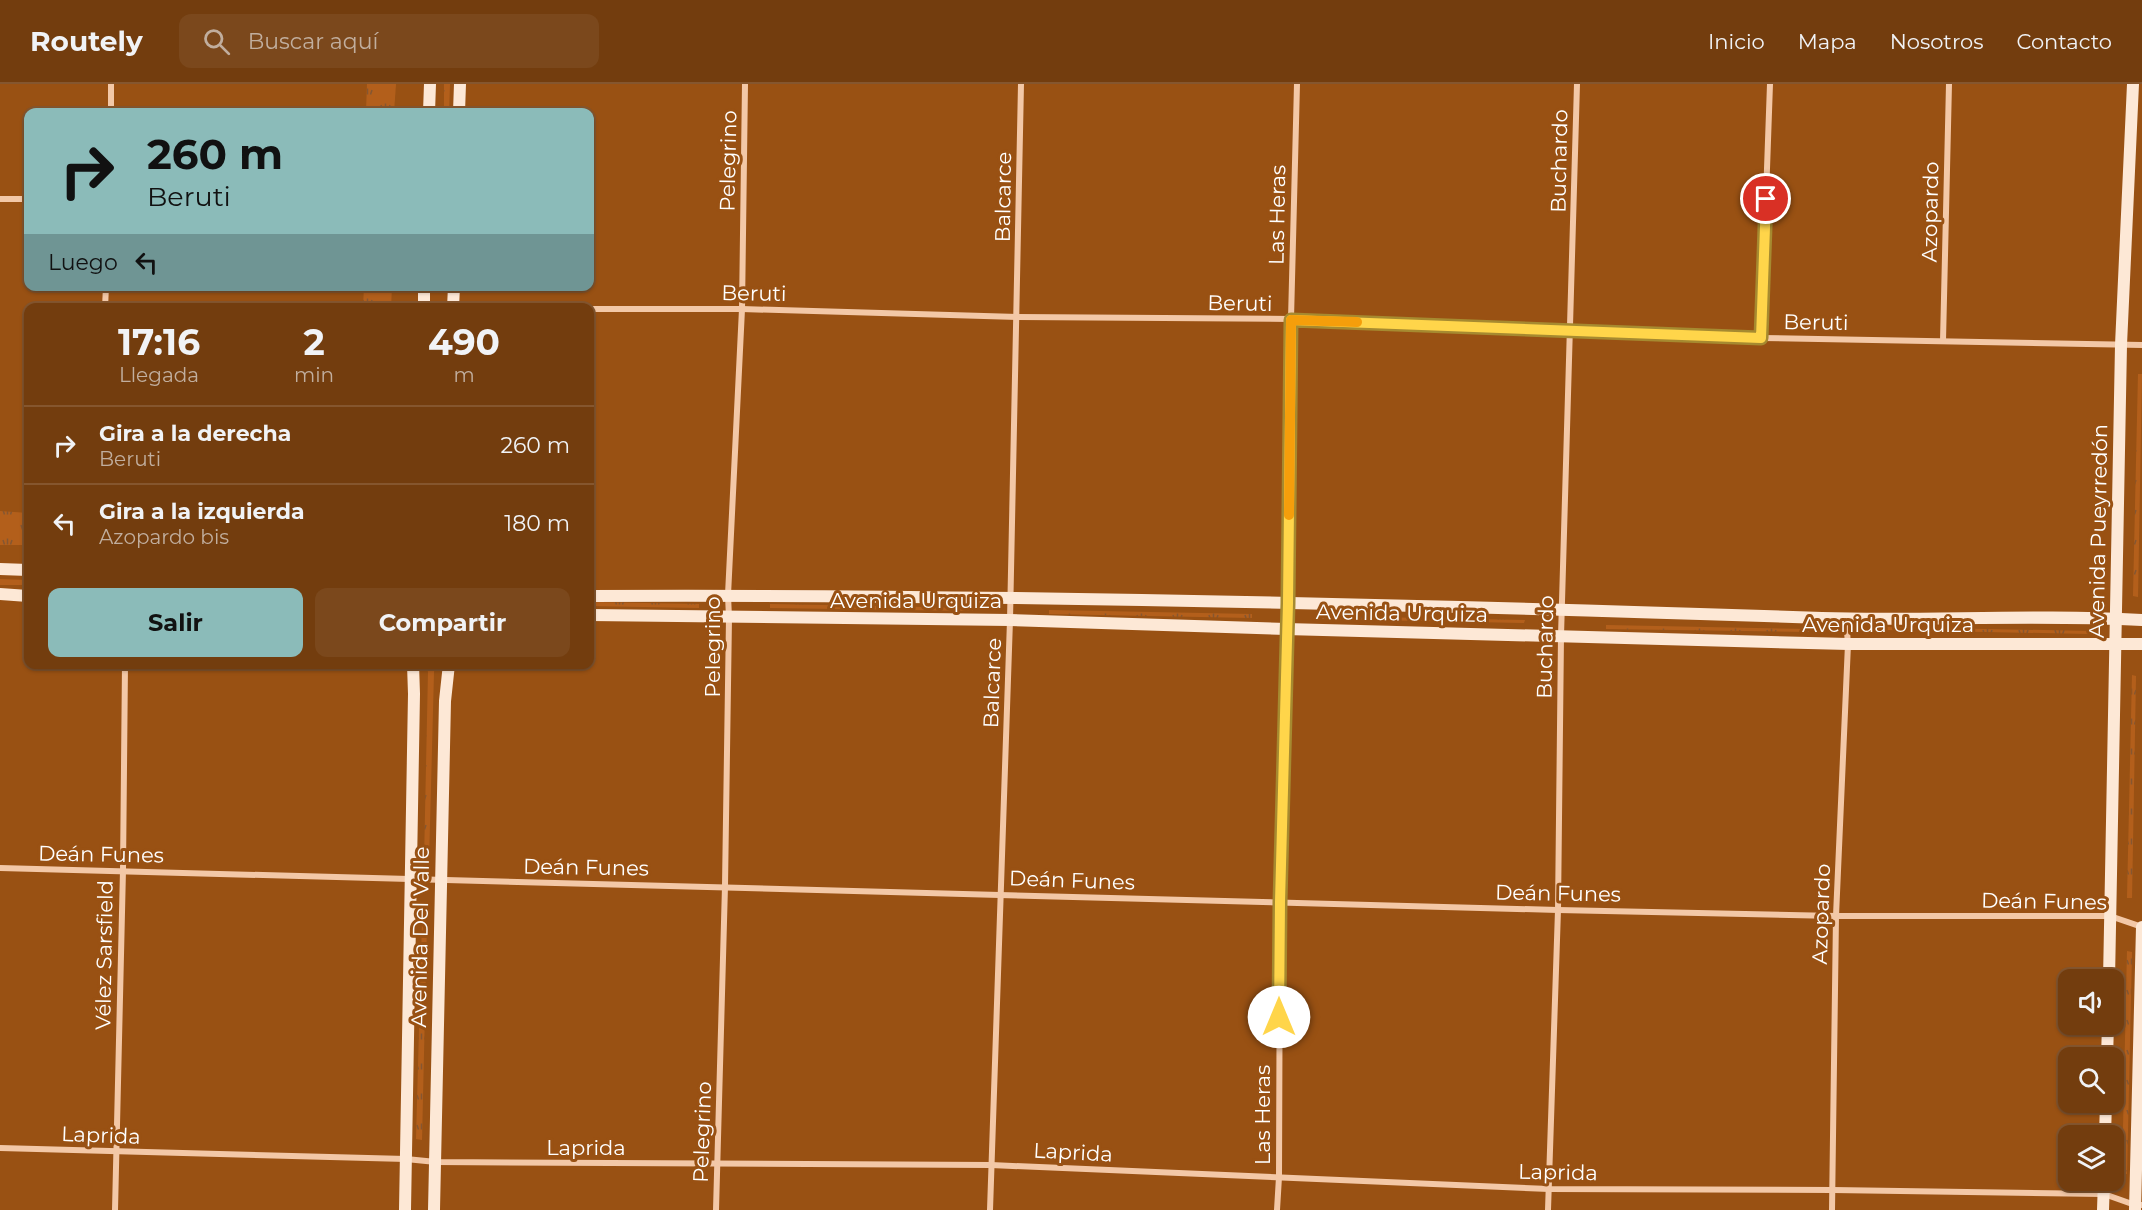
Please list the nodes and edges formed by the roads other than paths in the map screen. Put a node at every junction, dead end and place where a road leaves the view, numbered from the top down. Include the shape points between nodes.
1 (111, 84) edge
2 (430, 84) edge
3 (460, 84) edge
4 (745, 84) edge
5 (1022, 84) edge
6 (1297, 84) edge
7 (1577, 84) edge
8 (1770, 84) edge
9 (1949, 84) edge
10 (2133, 84) edge
11 (111, 108) edge
12 (429, 108) edge
13 (459, 108) edge
14 (0, 199) edge
15 (24, 199) edge
16 (594, 309) edge
17 (742, 309) junction
18 (1018, 317) junction
19 (1291, 320) junction
20 (1571, 330) junction
21 (1761, 338) junction
22 (1943, 341) junction
23 (2121, 345) junction
24 (2142, 345) edge
25 (0, 569) edge
26 (24, 570) edge
27 (0, 594) edge
28 (728, 595) junction
29 (24, 596) edge
30 (594, 596) edge
31 (1011, 597) junction
32 (1288, 603) junction
33 (1562, 609) junction
34 (594, 615) edge
35 (729, 618) junction
36 (1846, 618) junction
37 (2117, 619) junction
38 (1010, 620) junction
39 (2142, 620) edge
40 (1286, 629) junction
41 (1561, 636) junction
42 (2116, 643) junction
43 (1848, 644) junction
44 (2142, 644) edge
45 (125, 669) edge
46 (413, 669) edge
47 (448, 669) edge
48 (0, 868) edge
49 (123, 870) junction
50 (412, 878) junction
51 (441, 880) junction
52 (725, 886) junction
53 (1002, 894) junction
54 (1280, 902) junction
55 (1558, 910) junction
56 (1836, 916) junction
57 (2110, 916) junction
58 (2142, 927) edge
59 (2109, 969) edge
60 (0, 1148) edge
61 (117, 1152) junction
62 (406, 1159) junction
63 (436, 1162) junction
64 (717, 1164) junction
65 (991, 1165) junction
66 (1279, 1177) junction
67 (1549, 1190) junction
68 (1833, 1190) junction
69 (2104, 1194) junction
70 (2137, 1207) edge
71 (115, 1210) edge
72 (405, 1210) edge
73 (434, 1210) edge
74 (716, 1210) edge
75 (990, 1210) edge
76 (1277, 1210) edge
77 (1548, 1210) edge
78 (1832, 1210) edge
79 (2103, 1210) edge

1 - 11 street
2 - 12 main road
3 - 13 main road
4 - 17 street, Pelegrino
5 - 18 street, Balcarce
6 - 19 street, Las Heras
7 - 20 street, Buchardo
8 - 21 street
9 - 22 street, Azopardo
10 - 23 main road, Avenida Pueyrredón
14 - 15 street
16 - 17 street, Beruti
17 - 18 street, Beruti
17 - 28 street, Pelegrino
18 - 19 street, Beruti
18 - 31 street, Balcarce
19 - 20 street, Beruti
19 - 32 street, Las Heras
20 - 21 street, Beruti
20 - 33 street, Buchardo
21 - 22 street, Beruti
22 - 23 street, Beruti
23 - 24 street, Beruti
23 - 37 main road, Avenida Pueyrredón
25 - 26 main road
27 - 29 main road
28 - 30 main road
28 - 31 main road
28 - 35 street, Pelegrino
31 - 32 main road
31 - 38 street, Balcarce
32 - 33 main road
32 - 40 street, Las Heras
33 - 36 main road
33 - 41 street, Buchardo
34 - 35 main road, Avenida Urquiza
35 - 38 main road, Avenida Urquiza
35 - 52 street, Pelegrino
36 - 37 main road
36 - 43 street, Azopardo
37 - 39 main road
37 - 42 main road, Avenida Pueyrredón
38 - 40 main road, Avenida Urquiza
38 - 53 street, Balcarce
40 - 41 main road, Avenida Urquiza
40 - 54 street, Las Heras
41 - 43 main road, Avenida Urquiza
41 - 55 street, Buchardo
42 - 43 main road, Avenida Urquiza
42 - 44 main road, Avenida Urquiza
42 - 57 main road, Avenida Pueyrredón
43 - 56 street, Azopardo
45 - 49 street, Vélez Sarsfield
46 - 50 main road, Avenida Del Valle
47 - 51 main road, Avenida Del Valle
48 - 49 street, Deán Funes
49 - 50 street, Deán Funes
49 - 61 street, Vélez Sarsfield
50 - 51 street, Deán Funes
50 - 62 main road, Avenida Del Valle
51 - 52 street, Deán Funes
51 - 63 main road, Avenida Del Valle
52 - 53 street, Deán Funes
52 - 64 street, Pelegrino
53 - 54 street, Deán Funes
53 - 65 street, Balcarce
54 - 55 street, Deán Funes
54 - 66 street, Las Heras
55 - 56 street, Deán Funes
55 - 67 street, Buchardo
56 - 57 street, Deán Funes
56 - 68 street, Azopardo
57 - 58 street, Deán Funes
57 - 59 main road, Avenida Pueyrredón
58 - 70 main road
60 - 61 street, Laprida
61 - 62 street, Laprida
61 - 71 street, Vélez Sarsfield
62 - 63 street, Laprida
62 - 72 main road, Avenida Del Valle
63 - 64 street, Laprida
63 - 73 main road, Avenida Del Valle
64 - 65 street, Laprida
64 - 74 street, Pelegrino
65 - 66 street, Laprida
65 - 75 street, Balcarce
66 - 67 street, Laprida
66 - 76 street, Las Heras
67 - 68 street, Laprida
67 - 77 street, Buchardo
68 - 69 street, Laprida
68 - 78 street, Azopardo
69 - 70 street, Laprida
69 - 79 main road

